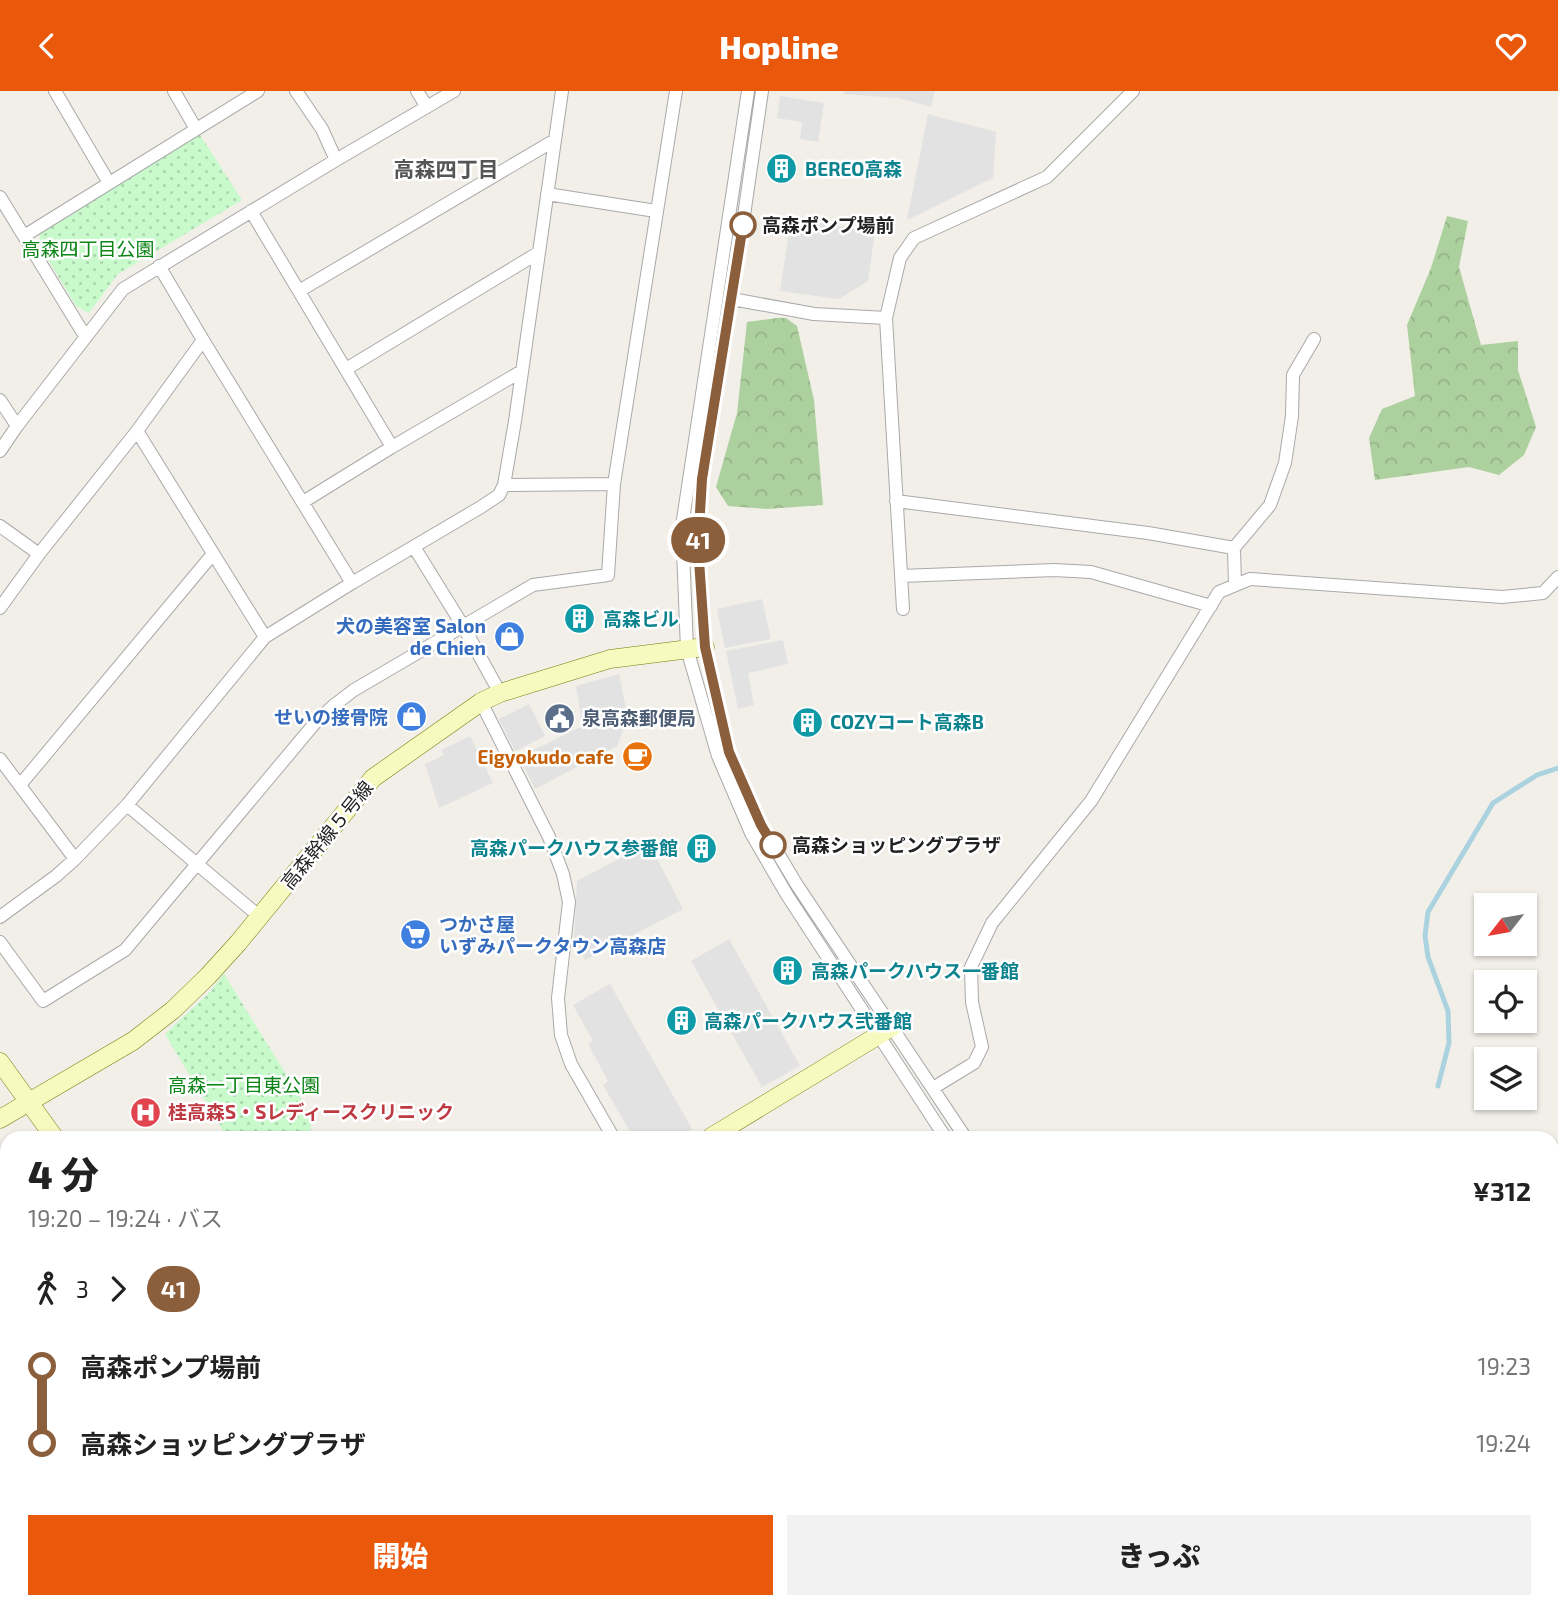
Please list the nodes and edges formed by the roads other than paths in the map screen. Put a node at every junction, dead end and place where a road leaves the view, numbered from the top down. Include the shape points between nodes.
1 (55, 91) edge
2 (174, 91) edge
3 (258, 91) edge
4 (296, 91) edge
5 (417, 91) edge
6 (454, 91) edge
7 (562, 91) edge
8 (676, 91) edge
9 (748, 91) edge
10 (762, 91) edge
11 (1133, 91) edge
12 (427, 107) junction
13 (196, 129) junction
14 (555, 140) junction
15 (336, 160) junction
16 (109, 183) junction
17 (547, 194) junction
18 (0, 197) edge
19 (251, 211) junction
20 (656, 211) junction
21 (24, 236) junction
22 (538, 253) junction
23 (159, 266) junction
24 (299, 291) junction
25 (732, 299) junction
26 (886, 318) junction
27 (85, 336) junction
28 (1314, 339) dead end
29 (203, 340) junction
30 (346, 369) junction
31 (522, 371) junction
32 (0, 400) edge
33 (17, 426) junction
34 (137, 431) junction
35 (392, 447) junction
36 (0, 451) edge
37 (614, 484) junction
38 (504, 485) junction
39 (896, 501) junction
40 (303, 502) junction
41 (0, 526) edge
42 (414, 547) junction
43 (1234, 548) junction
44 (39, 554) junction
45 (212, 555) junction
46 (901, 576) junction
47 (1558, 577) edge
48 (352, 583) junction
49 (1235, 585) junction
50 (1211, 606) junction
51 (0, 608) edge
52 (903, 609) dead end
53 (463, 626) junction
54 (265, 637) junction
55 (696, 648) junction
56 (500, 693) junction
57 (481, 702) junction
58 (0, 759) edge
59 (20, 785) junction
60 (127, 805) junction
61 (75, 859) junction
62 (197, 865) junction
63 (0, 917) edge
64 (260, 917) junction
65 (0, 942) edge
66 (886, 1031) junction
67 (0, 1062) edge
68 (933, 1088) junction
69 (29, 1103) junction
70 (0, 1119) edge
71 (50, 1131) edge
72 (610, 1131) edge
73 (721, 1131) edge
74 (942, 1131) edge
75 (961, 1131) edge

1 - 16 street
2 - 13 street
3 - 13 street
4 - 15 street via 322,128
5 - 12 street
6 - 12 street
7 - 14 street
8 - 20 street
9 - 55 street via 682,526
10 - 25 street
11 - 26 street via 1047,177 914,238 900,258
12 - 15 street
13 - 16 street
14 - 17 street
14 - 24 street
15 - 19 street
16 - 21 street
17 - 20 street
17 - 22 street
18 - 21 street
19 - 23 street
19 - 24 street
20 - 37 street
21 - 27 street
22 - 30 street
22 - 31 street
23 - 27 street via 123,289
23 - 29 street
24 - 30 street
25 - 26 street via 814,314
25 - 55 street via 701,493
26 - 39 street
27 - 33 street
28 - 43 street via 1293,375 1286,463 1270,505
29 - 34 street
29 - 40 street
30 - 35 street
31 - 35 street
31 - 38 street
32 - 33 street
33 - 36 street
34 - 44 street
34 - 45 street
35 - 40 street
37 - 38 street
37 - 53 street via 608,575 533,585
38 - 42 street via 499,495
39 - 43 street
39 - 46 street
40 - 48 street
41 - 44 street
42 - 48 street
42 - 53 street
43 - 49 street
44 - 51 street
45 - 54 street
45 - 59 street
46 - 50 street via 1091,572
46 - 52 street
47 - 49 street via 1543,593 1502,597 1250,579
48 - 54 street
49 - 50 street via 1219,592
50 - 68 street via 1091,801 992,923 971,968 972,1002 982,1047 974,1063
53 - 56 street
53 - 62 street via 333,706
54 - 60 street
55 - 56 street, 高森幹線５号線 via 610,659
55 - 66 street via 729,752 761,825
55 - 66 street via 718,756 751,833 787,895
56 - 57 street, 高森幹線５号線
57 - 64 street, 高森幹線５号線 via 373,778
57 - 72 street via 563,874 569,902 558,998 561,1035 571,1064
58 - 59 street
59 - 61 street
60 - 61 street
60 - 62 street
61 - 63 street
62 - 64 street
62 - 65 street via 125,950 43,1001
64 - 69 street, 高森幹線５号線 via 173,1010 133,1041
66 - 68 street
66 - 73 street
66 - 74 street
67 - 69 street
68 - 75 street
69 - 70 street, 高森幹線５号線
69 - 71 street

